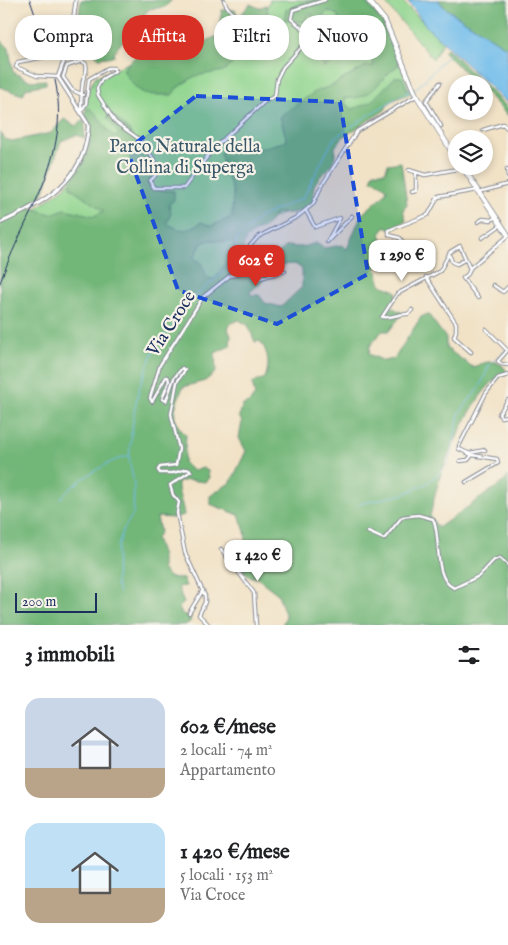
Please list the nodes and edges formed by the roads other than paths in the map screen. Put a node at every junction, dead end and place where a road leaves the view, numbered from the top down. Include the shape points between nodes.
1 (76, 0) edge
2 (224, 0) edge
3 (325, 0) edge
4 (368, 0) edge
5 (234, 15) edge
6 (28, 60) edge
7 (58, 77) junction
8 (440, 83) dead end
9 (415, 93) junction
10 (83, 95) junction
11 (81, 111) junction
12 (434, 118) junction
13 (441, 126) dead end
14 (508, 129) edge
15 (483, 130) dead end
16 (448, 143) edge
17 (409, 170) dead end
18 (448, 170) edge
19 (506, 170) dead end
20 (416, 174) junction
21 (468, 175) edge
22 (508, 177) edge
23 (508, 184) edge
24 (478, 191) junction
25 (412, 192) dead end
26 (306, 211) junction
27 (352, 216) dead end
28 (496, 216) junction
29 (478, 222) dead end
30 (0, 223) edge
31 (501, 225) junction
32 (508, 236) edge
33 (482, 238) dead end
34 (449, 254) junction
35 (466, 259) junction
36 (395, 266) dead end
37 (470, 269) junction
38 (285, 271) dead end
39 (231, 276) junction
40 (426, 278) junction
41 (493, 285) dead end
42 (508, 287) edge
43 (478, 298) dead end
44 (412, 310) dead end
45 (486, 328) dead end
46 (508, 350) edge
47 (471, 352) dead end
48 (508, 364) edge
49 (508, 375) edge
50 (508, 400) edge
51 (508, 416) edge
52 (484, 450) dead end
53 (471, 454) junction
54 (460, 461) dead end
55 (466, 482) dead end
56 (368, 532) dead end
57 (221, 549) dead end
58 (508, 566) edge
59 (203, 590) junction
60 (189, 613) dead end
61 (209, 625) edge
62 (256, 625) edge

1 - 7 street via 70,45
2 - 5 street
3 - 11 street via 293,10 291,19 312,36 283,67 277,79 275,96 264,102 209,154 184,188 154,188 150,181 158,165 139,139 120,127 104,106 98,88 114,68 89,79 86,104
4 - 9 main road via 385,21
6 - 7 street via 18,62 16,66 37,76
7 - 11 street
8 - 12 street via 426,101
9 - 12 main road
9 - 26 street, Via Croce via 357,131
10 - 10 street via 72,90 63,77 67,66 82,61 88,68 83,79
10 - 11 street
11 - 30 street via 88,129 78,168 44,201
12 - 13 street
12 - 16 main road
14 - 15 street via 497,124
17 - 20 street
18 - 20 street
19 - 22 street
20 - 25 street via 416,191
21 - 24 main road
23 - 24 street
24 - 28 main road
24 - 36 street via 438,197 428,215 388,230 389,235 403,242 402,258
26 - 27 street via 315,227 340,218 327,242
26 - 39 street, Via Croce via 258,237
28 - 29 street
28 - 31 main road
31 - 32 main road
31 - 33 street
32 - 37 street
34 - 35 street via 452,262 457,264
34 - 35 street via 460,246
34 - 40 street via 440,271
35 - 37 street
37 - 43 street via 463,278
38 - 39 street via 256,278 265,269 265,264 262,264
39 - 59 street, Via Croce via 203,297 177,335 160,365 150,398 153,402 168,377 162,399 166,401 174,378 184,368 177,382 171,414 179,462 158,470 160,473 191,471 170,485 179,502 177,512 186,553
40 - 44 street via 398,294 382,317 408,314
40 - 47 street via 456,323 454,337
41 - 42 street via 503,292
45 - 46 street
46 - 48 street via 498,361
49 - 53 street via 498,378 486,392 462,438 459,449
50 - 51 street via 499,414
52 - 53 street
53 - 54 street via 468,460
53 - 55 street via 493,457 498,459 498,463
56 - 58 street via 384,539 402,517 414,515 433,519 444,579 454,588 480,575 494,560 500,558
57 - 62 street via 254,593
59 - 60 street
59 - 61 street via 205,602 199,616

